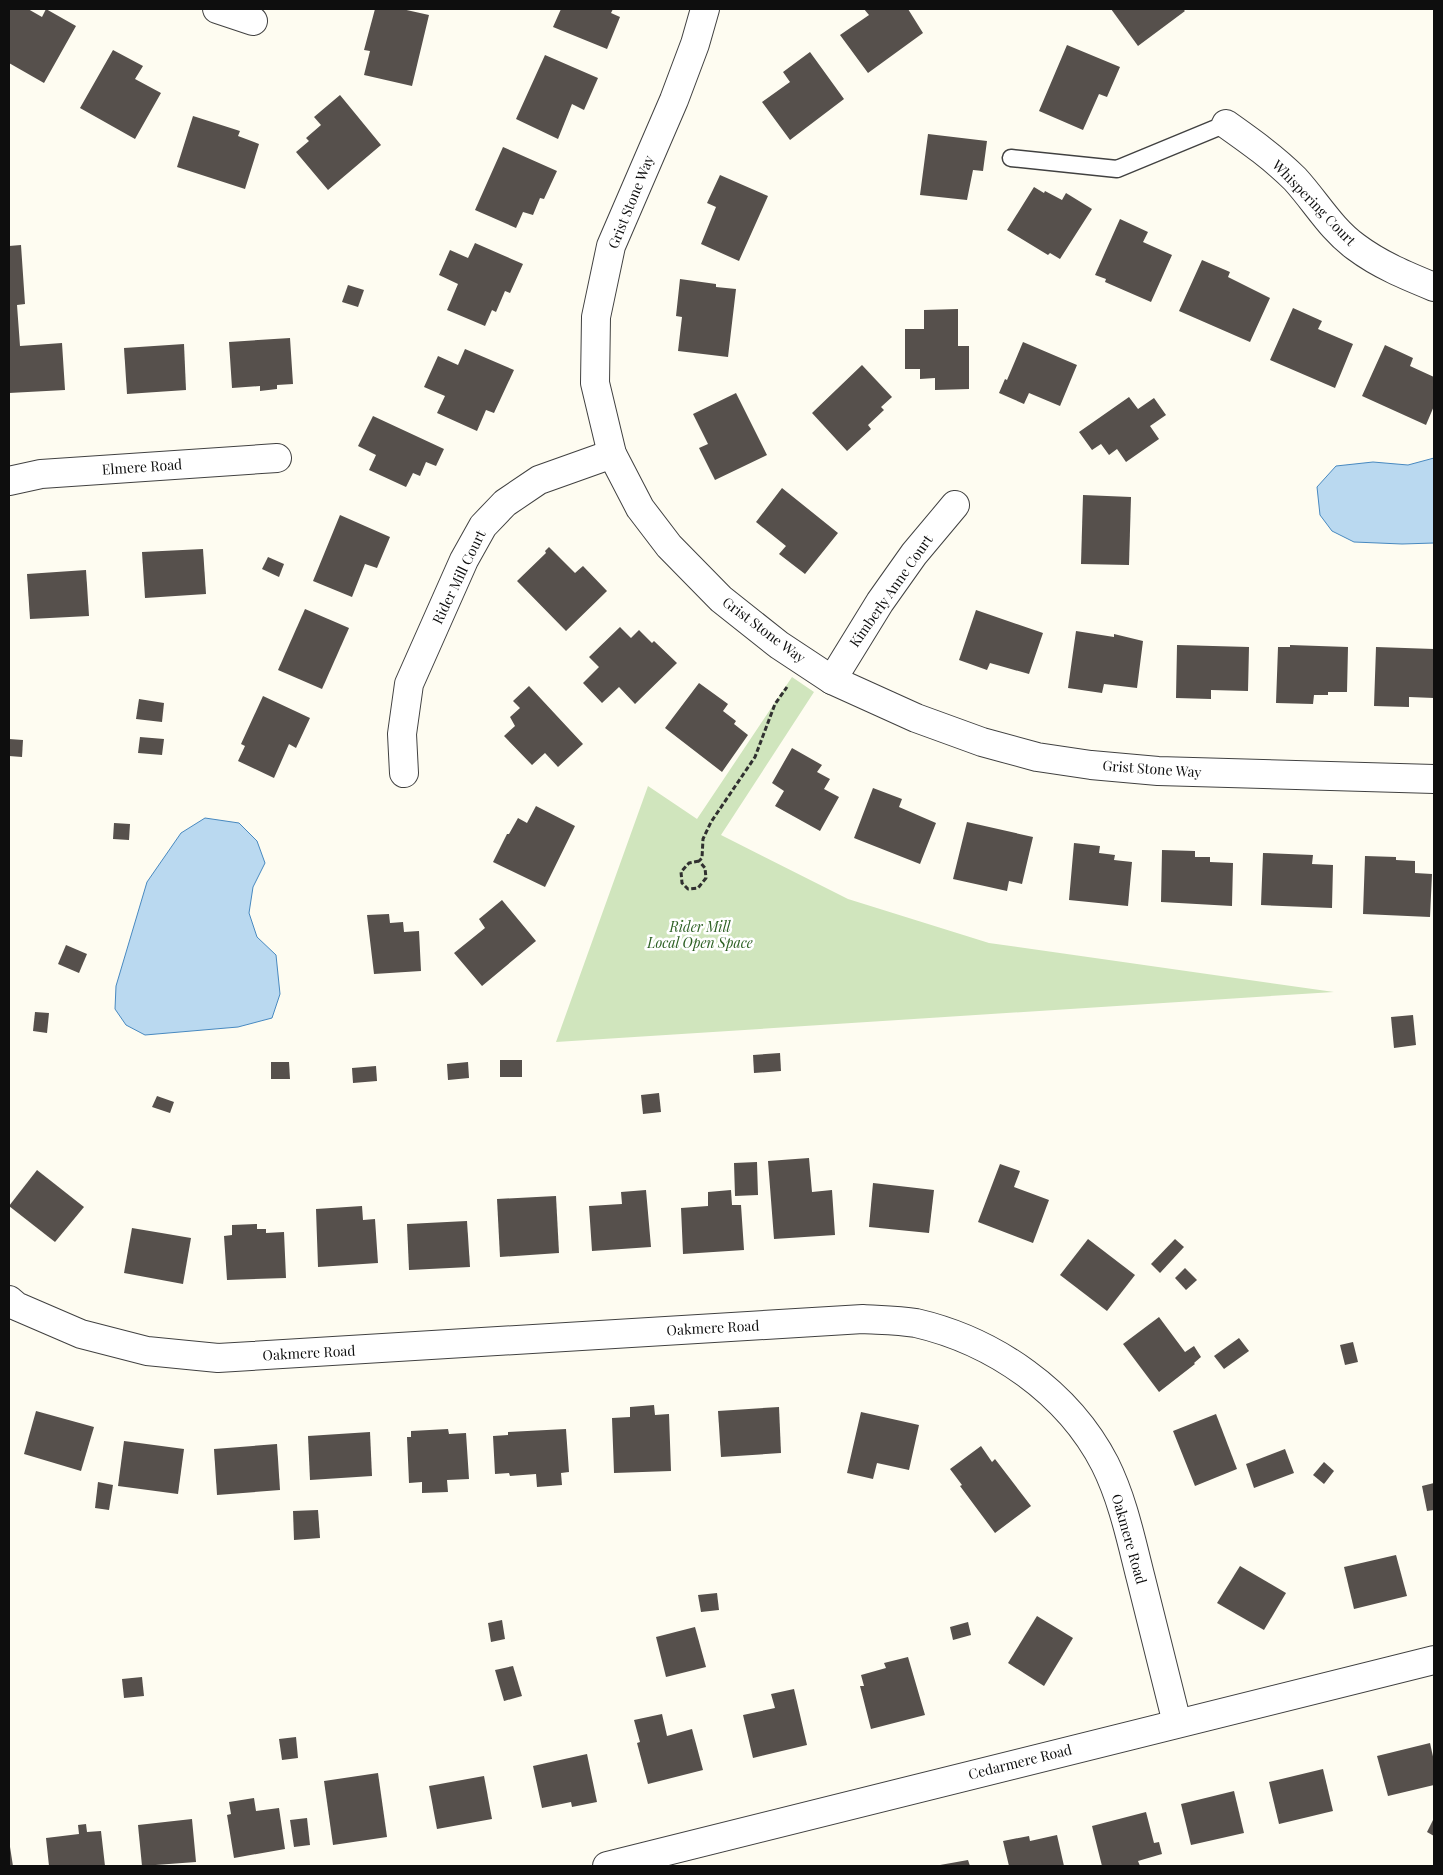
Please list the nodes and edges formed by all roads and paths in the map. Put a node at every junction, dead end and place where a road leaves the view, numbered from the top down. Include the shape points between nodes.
1 (217, 9) edge
2 (705, 9) edge
3 (253, 21) dead end
4 (1226, 124) joint
5 (1011, 158) dead end
6 (1434, 287) edge
7 (612, 454) junction
8 (277, 458) dead end
9 (9, 481) edge
10 (955, 505) dead end
11 (804, 661) junction
12 (832, 680) junction
13 (404, 773) dead end
14 (1434, 779) edge
15 (699, 861) junction
16 (9, 1300) edge
17 (1434, 1660) edge
18 (1176, 1723) junction
19 (607, 1866) edge

1 - 3 street
2 - 7 street, Grist Stone Way via 674,100 611,246 596,317 595,383
4 - 5 lane via 1117,169
4 - 6 street, Whispering Court via 1295,180 1325,218 1355,247 1393,270
7 - 11 street, Grist Stone Way via 640,508 669,546 722,599
7 - 13 street, Rider Mill Court via 539,480 505,503 483,526 464,560 409,684 402,734
8 - 9 street, Elmere Road via 41,474
10 - 12 street, Kimberly Anne Court via 880,602
11 - 12 street, Grist Stone Way
11 - 15 path via 775,704 755,757 702,839 702,858
12 - 14 street, Grist Stone Way via 916,718 982,742 1046,758 1158,771
15 - 15 path via 689,863 681,872 682,883 688,889 698,888 706,878 705,868
16 - 18 street, Oakmere Road via 81,1334 147,1350 218,1358 863,1319 914,1323 952,1334 992,1352 1032,1377 1061,1403 1088,1435 1105,1464 1124,1510
17 - 18 street, Cedarmere Road
18 - 19 street, Cedarmere Road

